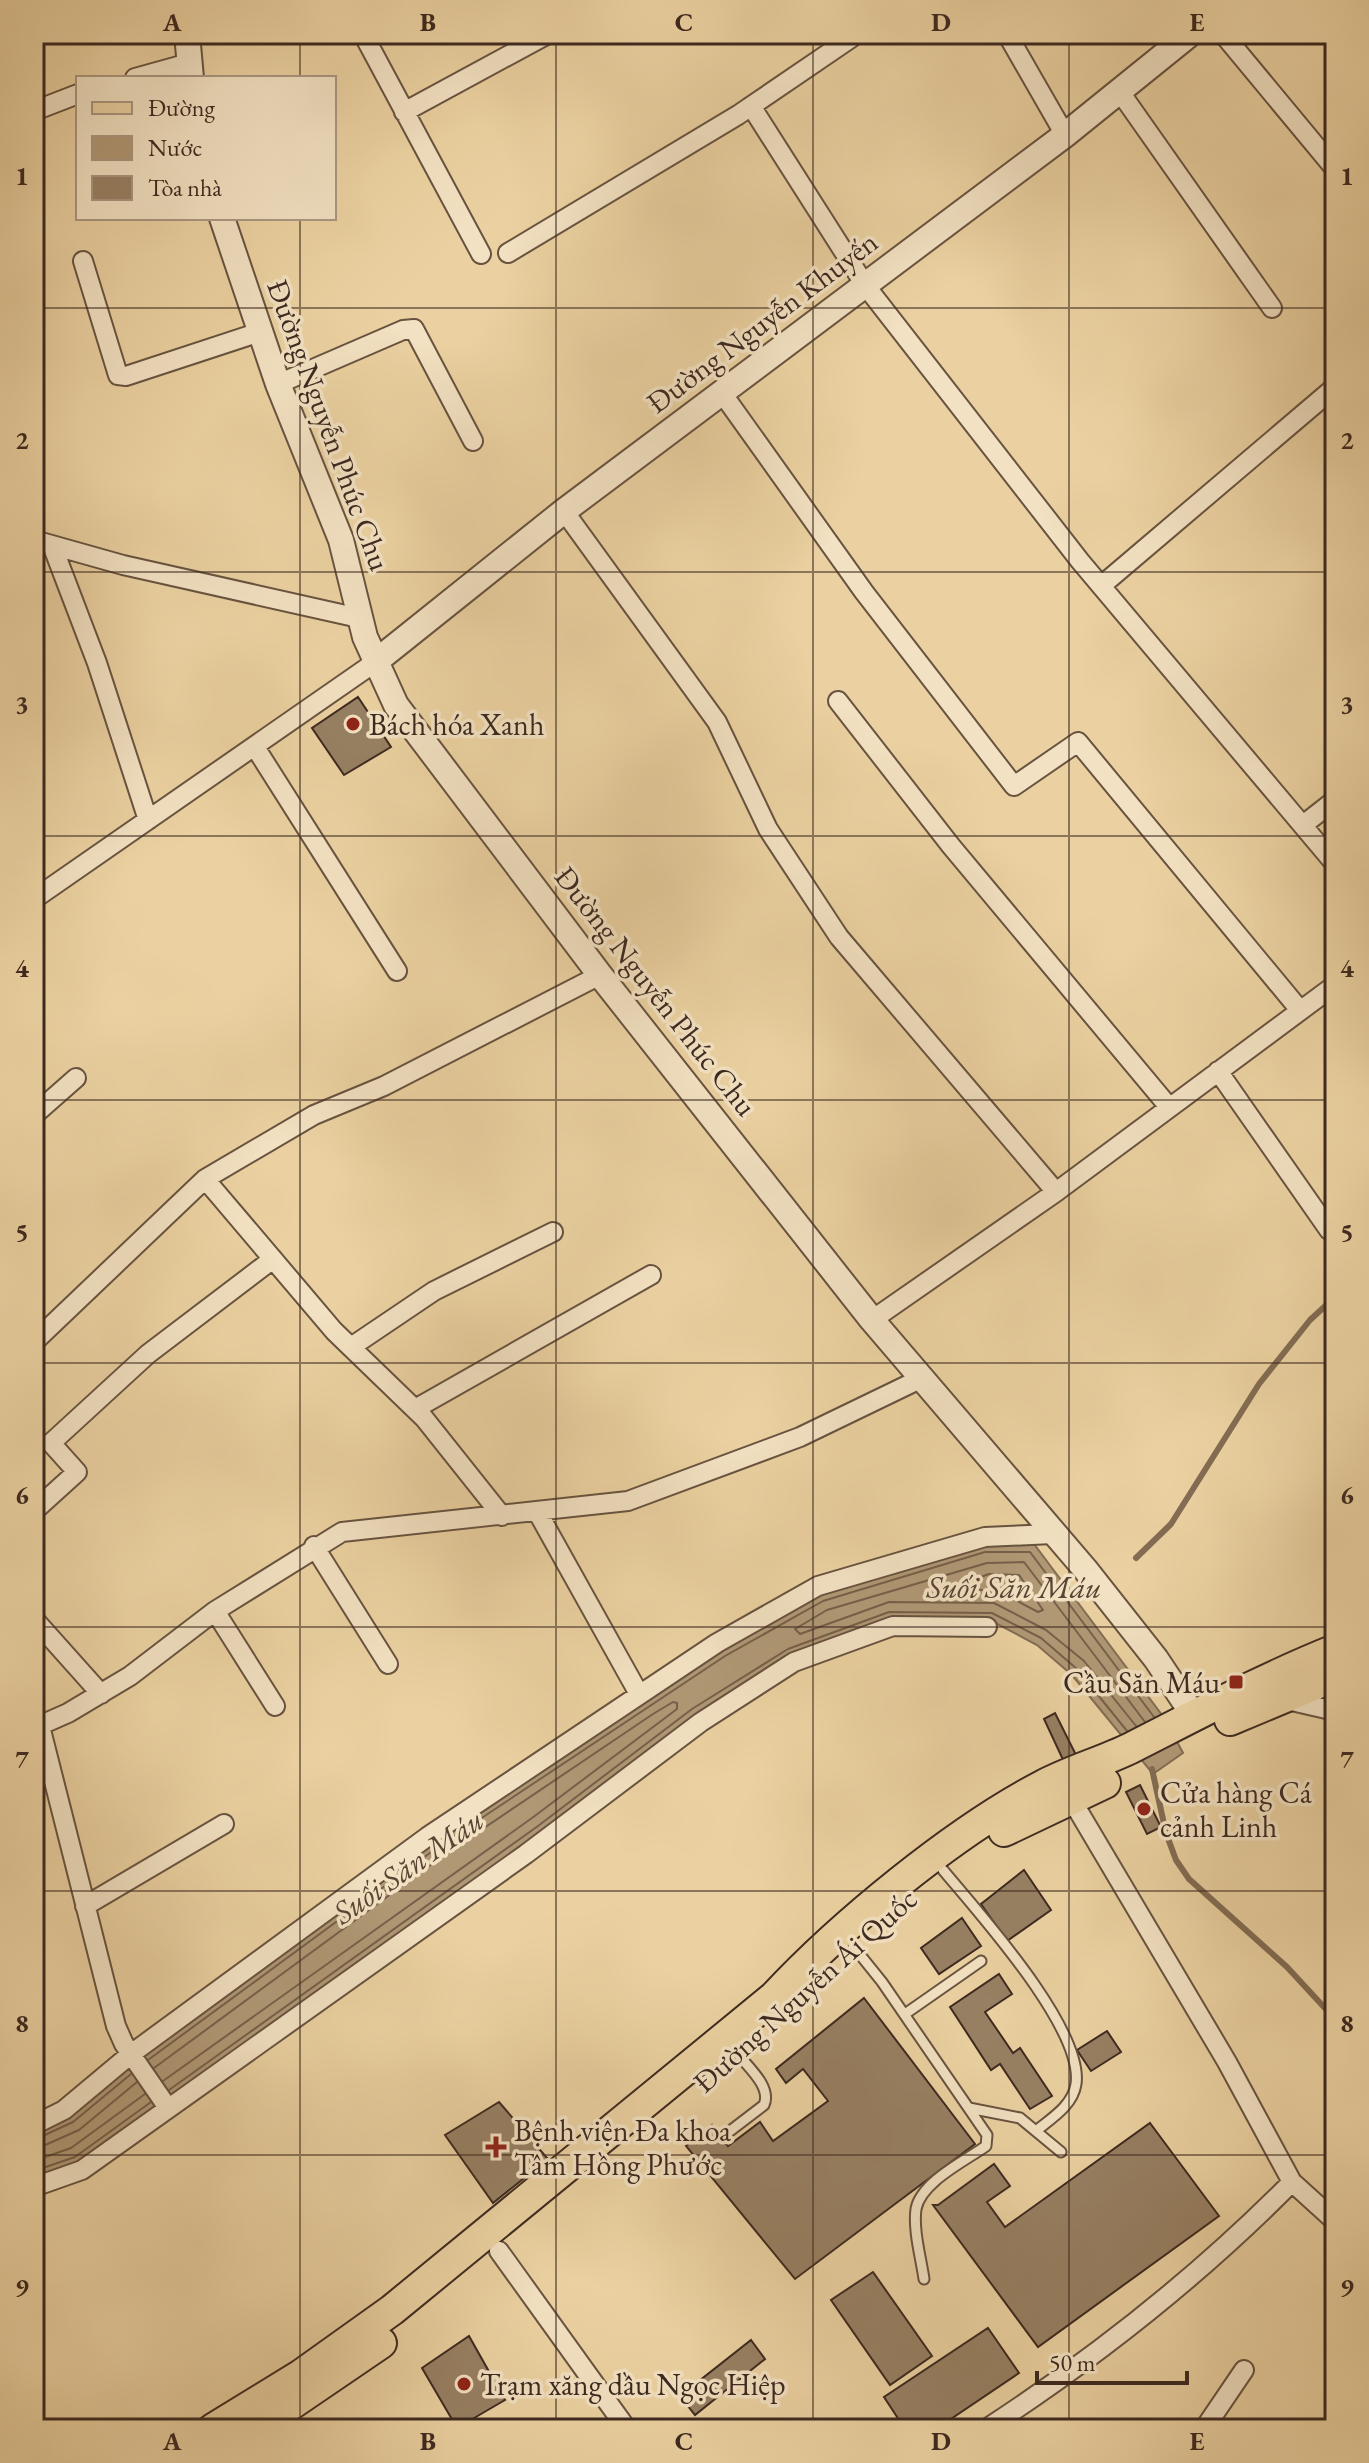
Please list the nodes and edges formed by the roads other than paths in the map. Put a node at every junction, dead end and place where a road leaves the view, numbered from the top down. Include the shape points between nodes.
1 (188, 34) edge
2 (363, 34) edge
3 (548, 34) edge
4 (1007, 34) edge
5 (1190, 34) edge
6 (1223, 34) edge
7 (851, 38) dead end
8 (190, 71) edge
9 (151, 76) edge
10 (1120, 92) junction
11 (76, 95) edge
12 (751, 106) junction
13 (34, 111) edge
14 (404, 112) junction
15 (1065, 135) junction
16 (1335, 169) edge
17 (223, 220) edge
18 (508, 253) dead end
19 (481, 254) dead end
20 (83, 261) dead end
21 (865, 285) junction
22 (1272, 308) dead end
23 (260, 332) junction
24 (278, 384) junction
25 (1335, 387) edge
26 (722, 393) junction
27 (473, 441) dead end
28 (564, 511) junction
29 (43, 543) edge
30 (1101, 586) junction
31 (359, 618) junction
32 (374, 663) junction
33 (838, 701) dead end
34 (255, 747) junction
35 (1335, 800) edge
36 (148, 820) junction
37 (1303, 825) junction
38 (1335, 864) edge
39 (34, 899) edge
40 (397, 971) dead end
41 (600, 975) junction
42 (1335, 985) edge
43 (1299, 1009) junction
44 (1218, 1071) junction
45 (76, 1078) dead end
46 (1169, 1107) junction
47 (34, 1115) edge
48 (205, 1179) junction
49 (1056, 1192) junction
50 (1329, 1230) dead end
51 (553, 1232) dead end
52 (273, 1259) junction
53 (651, 1275) dead end
54 (872, 1320) junction
55 (34, 1342) edge
56 (351, 1347) junction
57 (920, 1379) junction
58 (415, 1409) junction
59 (34, 1511) edge
60 (538, 1513) junction
61 (502, 1516) junction
62 (1053, 1534) junction
63 (314, 1546) junction
64 (215, 1611) junction
65 (34, 1619) edge
66 (987, 1627) dead end
67 (1335, 1650) edge
68 (388, 1664) dead end
69 (1335, 1676) edge
70 (101, 1694) junction
71 (639, 1694) junction
72 (1280, 1699) junction
73 (275, 1706) dead end
74 (1335, 1711) edge
75 (1197, 1723) junction
76 (37, 1727) edge
77 (1113, 1768) junction
78 (1070, 1797) junction
79 (224, 1824) dead end
80 (943, 1870) junction
81 (85, 1906) junction
82 (853, 1946) junction
83 (981, 1961) dead end
84 (905, 2014) junction
85 (737, 2040) junction
86 (131, 2054) junction
87 (168, 2108) junction
88 (969, 2108) junction
89 (34, 2125) edge
90 (1037, 2130) junction
91 (730, 2131) dead end
92 (1061, 2152) dead end
93 (1292, 2182) junction
94 (34, 2187) edge
95 (1335, 2221) edge
96 (499, 2251) junction
97 (924, 2279) dead end
98 (1244, 2370) dead end
99 (220, 2427) edge
100 (253, 2429) edge
101 (627, 2429) edge
102 (986, 2429) edge
103 (1204, 2429) edge

1 - 8 street
2 - 14 street
3 - 14 street
4 - 15 street
5 - 10 street, Đường Nguyễn Khuyến
6 - 16 street
7 - 12 street
8 - 9 street
10 - 15 street, Đường Nguyễn Khuyến
10 - 22 street
11 - 13 street
12 - 18 street
12 - 21 street
14 - 19 street
15 - 21 street, Đường Nguyễn Khuyến
17 - 23 street, Đường Nguyễn Phúc Chu
20 - 23 street via 118,375
21 - 26 street, Đường Nguyễn Khuyến
21 - 30 street
23 - 24 street, Đường Nguyễn Phúc Chu
24 - 27 street via 414,329
24 - 31 street, Đường Nguyễn Phúc Chu via 341,540
25 - 30 street
26 - 28 street, Đường Nguyễn Khuyến
26 - 43 street via 864,592 1014,786 1078,742
28 - 32 street, Đường Nguyễn Khuyến
28 - 49 street via 717,722 768,829 839,937
29 - 31 street
29 - 36 street via 97,663
30 - 37 street
31 - 32 street, Đường Nguyễn Phúc Chu
32 - 34 street
32 - 41 street, Đường Nguyễn Phúc Chu via 396,705
33 - 46 street via 951,846
34 - 36 street
34 - 40 street
35 - 37 street
36 - 39 street
37 - 38 street
41 - 48 street via 384,1086 314,1115
41 - 54 street, Đường Nguyễn Phúc Chu
42 - 43 street
43 - 44 street
44 - 46 street
44 - 50 street
45 - 47 street
46 - 49 street
48 - 52 street
48 - 55 street
49 - 54 street
51 - 56 street via 434,1291
52 - 56 street
52 - 59 street via 148,1354 51,1443 77,1472
53 - 58 street
54 - 57 street, Đường Nguyễn Phúc Chu
56 - 58 street
57 - 60 street via 800,1437 668,1488 603,1506
57 - 62 street, Đường Nguyễn Phúc Chu
58 - 61 street
60 - 61 street
60 - 71 street
61 - 63 street via 358,1528
62 - 71 street via 985,1537 818,1586
62 - 75 street, Đường Nguyễn Phúc Chu via 1134,1630
63 - 64 street
63 - 68 street
64 - 70 street
64 - 73 street
65 - 70 street
66 - 87 street via 893,1626 794,1662 701,1722 526,1854
67 - 75 main road
69 - 72 main road, Đường Nguyễn Ái Quốc
70 - 76 street
71 - 86 street via 427,1837
72 - 74 street
72 - 75 main road, Đường Nguyễn Ái Quốc
75 - 77 main road, Đường Nguyễn Ái Quốc
76 - 81 street
77 - 78 main road, Đường Nguyễn Ái Quốc
77 - 85 main road, Đường Nguyễn Ái Quốc via 1044,1785 992,1815 860,1918
78 - 80 main road, Đường Nguyễn Ái Quốc via 990,1838
78 - 93 street
79 - 81 street
80 - 82 main road, Đường Nguyễn Ái Quốc
80 - 90 lane via 1040,1992 1068,2043 1077,2083 1061,2111
81 - 86 street via 116,2026
82 - 84 lane
82 - 85 main road, Đường Nguyễn Ái Quốc via 787,2012
83 - 84 lane
84 - 88 lane
85 - 91 lane via 767,2099
85 - 96 main road, Đường Nguyễn Ái Quốc
85 - 99 main road, Đường Nguyễn Ái Quốc via 392,2310
86 - 87 street
86 - 89 street via 64,2110
87 - 94 street via 82,2170
88 - 90 lane via 1020,2118
88 - 97 lane via 988,2141 919,2199
90 - 92 lane
93 - 95 street
93 - 102 street via 1238,2236 1045,2391
96 - 100 main road, Đường Nguyễn Ái Quốc via 335,2378
96 - 101 street
98 - 103 street

